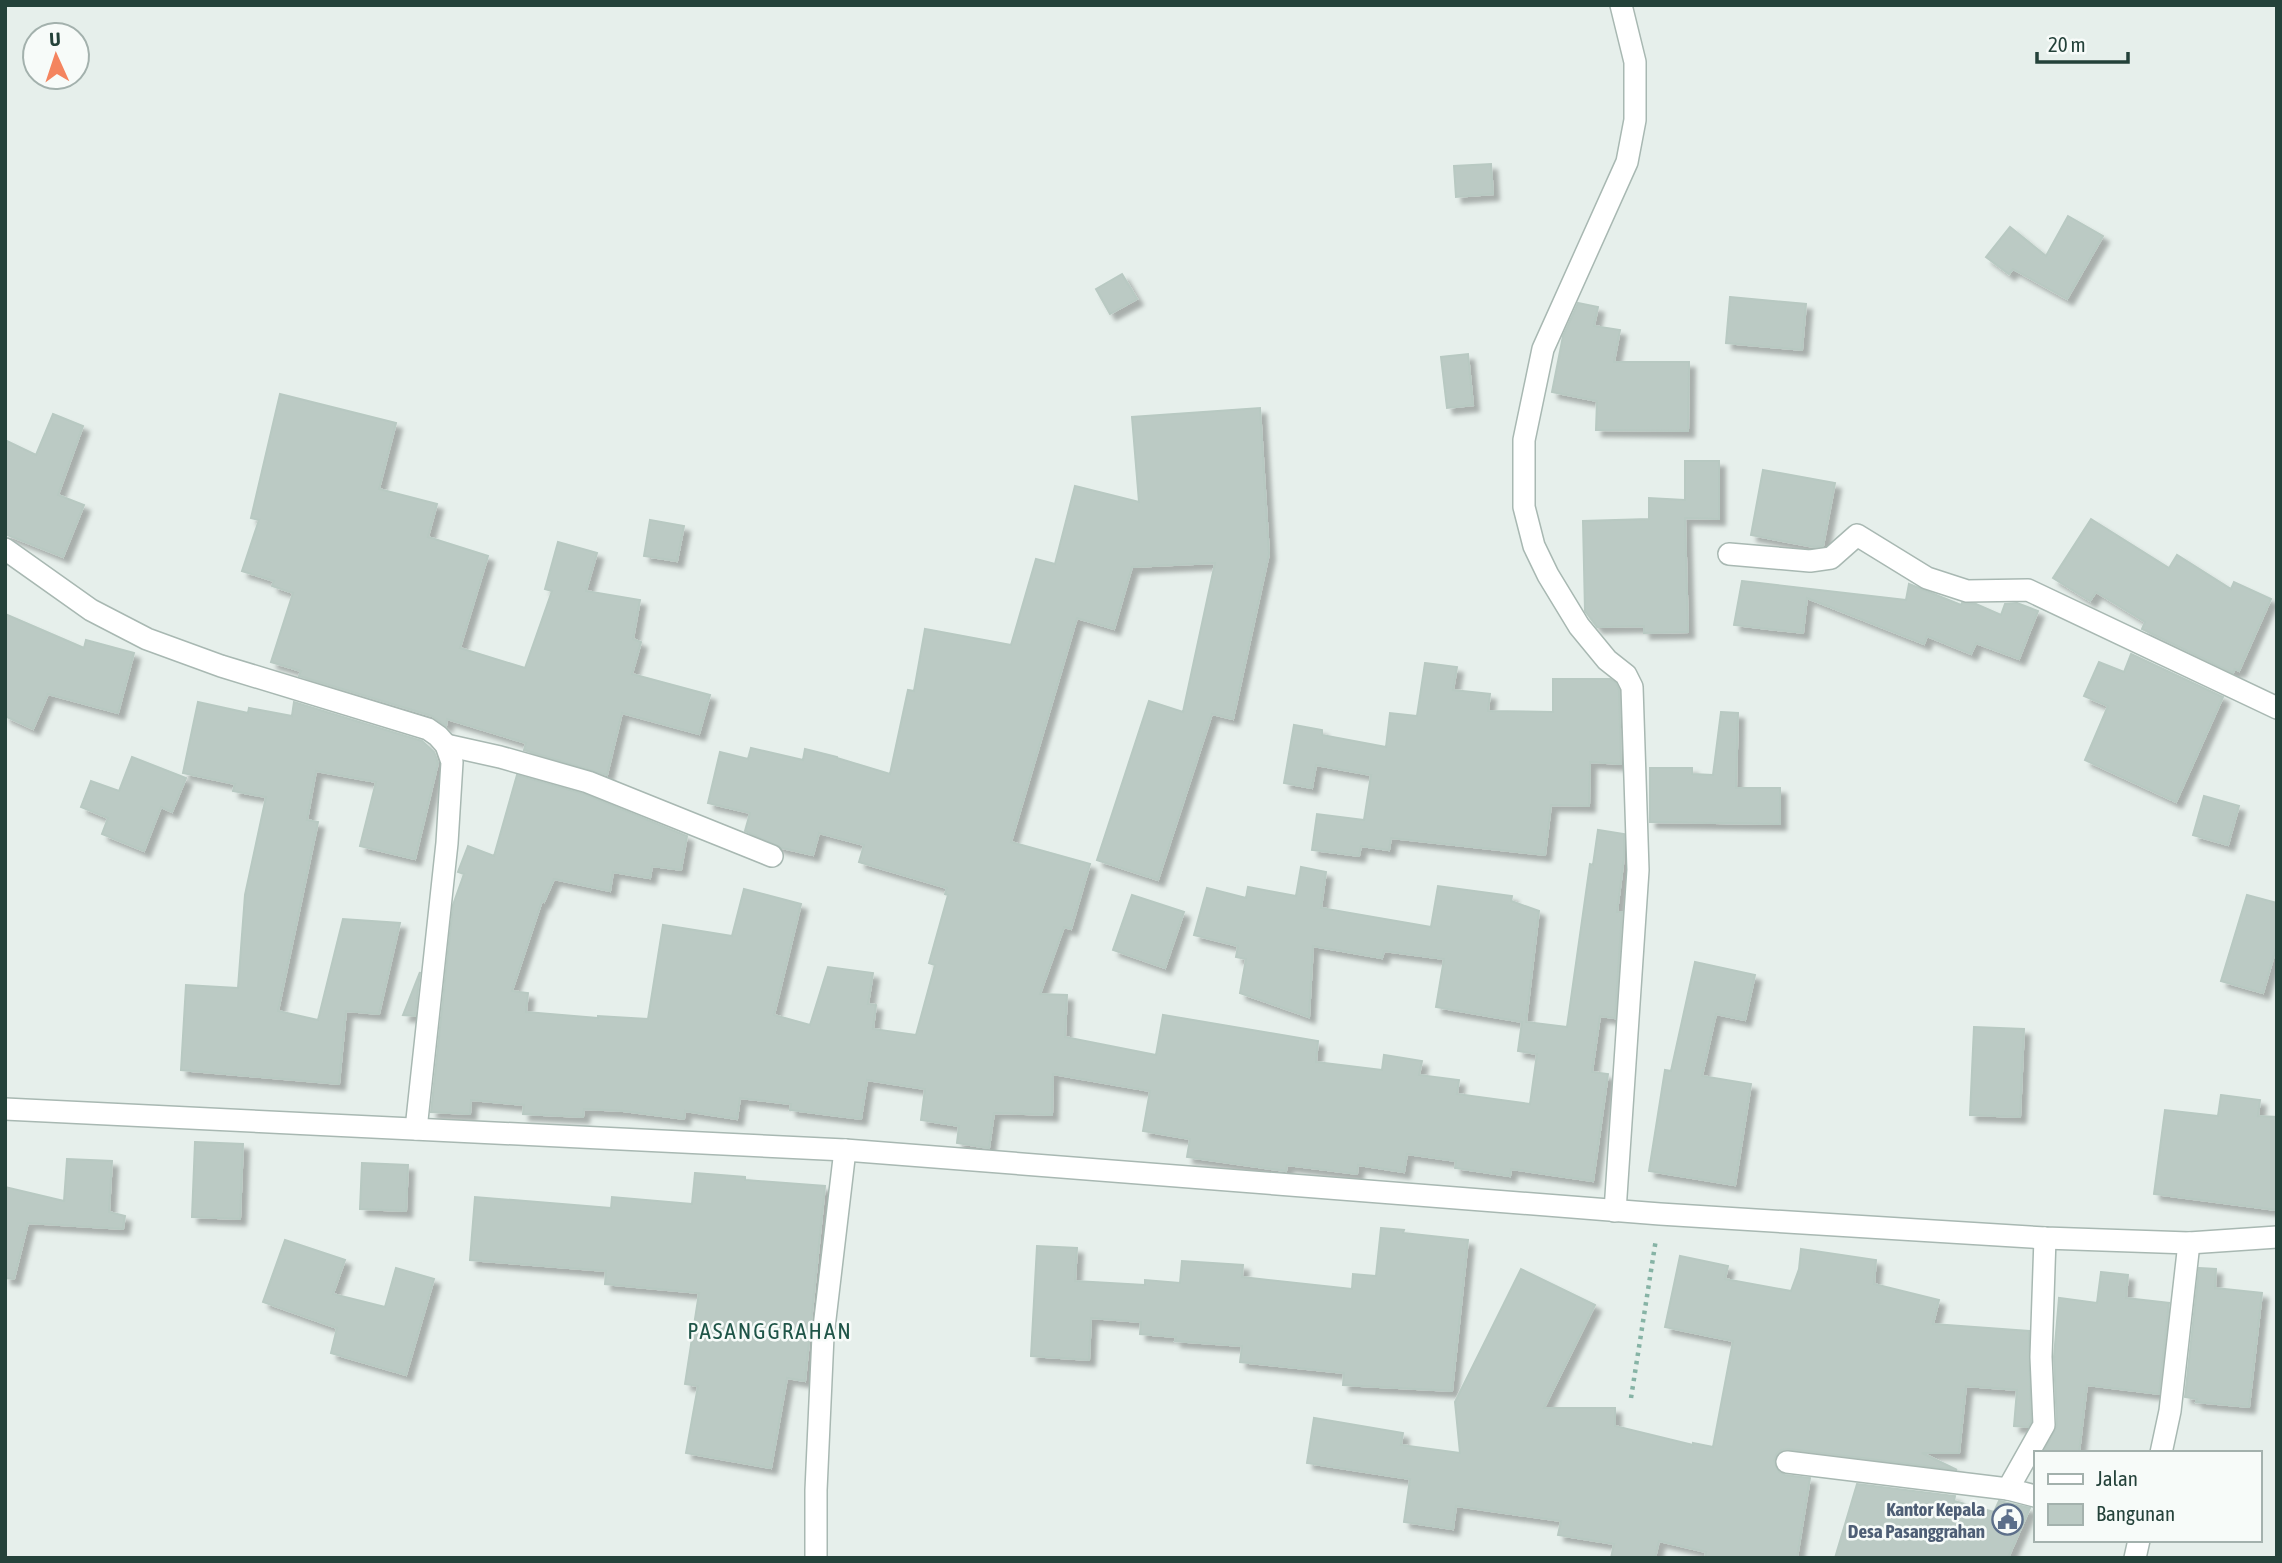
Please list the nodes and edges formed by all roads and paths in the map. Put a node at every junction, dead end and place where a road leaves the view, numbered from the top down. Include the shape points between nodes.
1 (1621, 5) edge
2 (5, 550) edge
3 (1729, 554) dead end
4 (2277, 708) edge
5 (446, 745) junction
6 (772, 856) dead end
7 (5, 1109) edge
8 (416, 1129) junction
9 (845, 1150) junction
10 (1615, 1210) junction
11 (1660, 1214) junction
12 (2277, 1237) edge
13 (2045, 1238) junction
14 (2189, 1243) junction
15 (1631, 1398) dead end
16 (2161, 1451) edge
17 (1787, 1462) dead end
18 (2008, 1489) junction
19 (2034, 1496) edge
20 (816, 1558) edge

1 - 10 street via 1634,62 1635,120 1627,162 1543,349 1524,440 1524,507 1534,546 1579,626 1632,687 1638,870
2 - 5 street via 91,610 146,639 428,729
3 - 4 street via 1810,561 1831,558 1857,535 1927,578 1967,591 2028,590
5 - 6 street via 588,782
5 - 8 street via 452,762 447,843
7 - 8 street
8 - 9 street
9 - 10 street
9 - 20 street via 823,1335
10 - 11 street
11 - 13 street
11 - 15 path
12 - 14 street
13 - 14 street
13 - 18 street via 2040,1357 2044,1425
14 - 16 street
17 - 18 street
18 - 19 street

